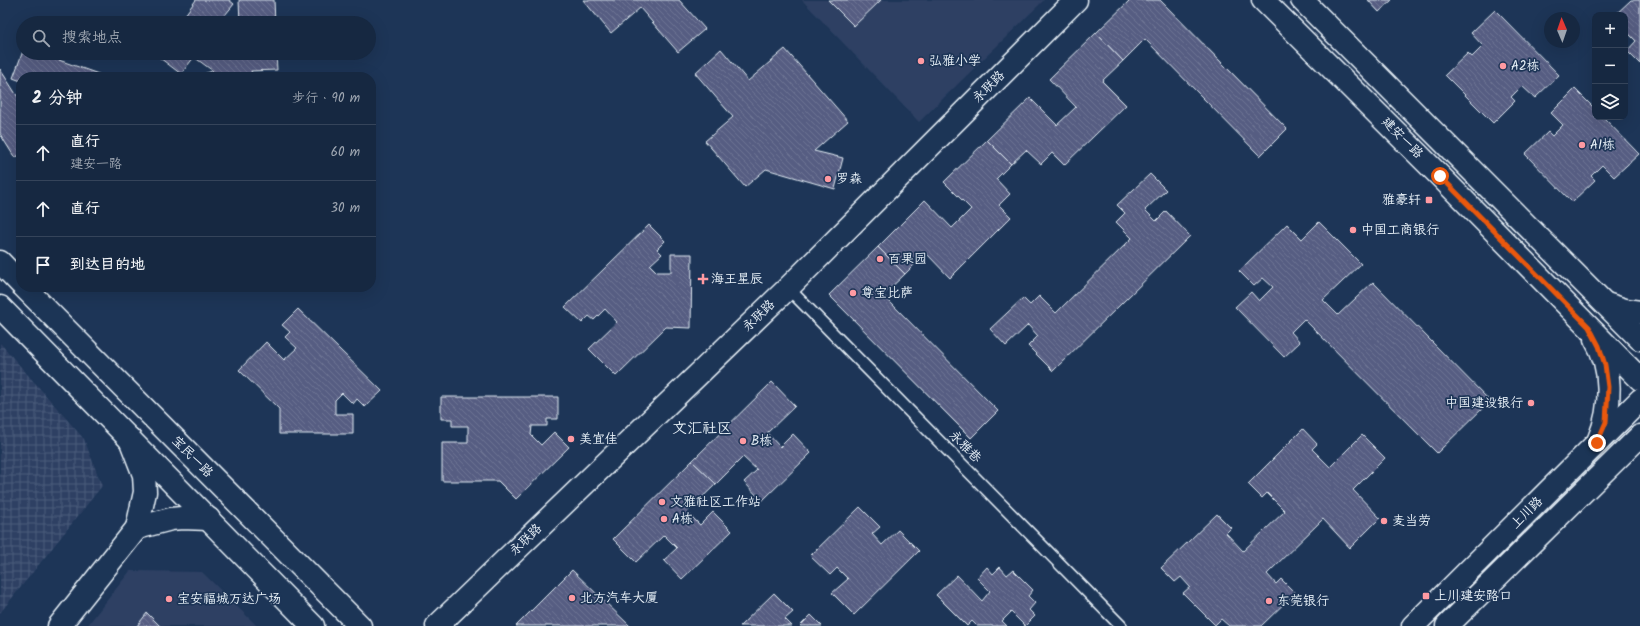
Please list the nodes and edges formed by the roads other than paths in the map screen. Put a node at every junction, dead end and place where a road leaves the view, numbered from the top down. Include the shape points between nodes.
1 (1076, 0) edge
2 (1263, 0) edge
3 (1302, 0) edge
4 (0, 262) edge
5 (16, 279) edge
6 (788, 288) junction
7 (29, 292) edge
8 (1604, 304) junction
9 (0, 307) edge
10 (1640, 312) edge
11 (1589, 327) junction
12 (1640, 339) edge
13 (1640, 379) edge
14 (1640, 400) edge
15 (1640, 436) edge
16 (130, 439) junction
17 (1597, 443) junction
18 (1640, 457) edge
19 (1608, 467) junction
20 (209, 519) junction
21 (137, 528) junction
22 (59, 626) edge
23 (313, 626) edge
24 (360, 626) edge
25 (437, 626) edge
26 (1121, 626) edge
27 (1413, 626) edge
28 (1447, 626) edge

1 - 6 main road, 永联路
2 - 11 main road, 建安一路
3 - 8 main road, 建安一路
4 - 5 main road
6 - 25 main road, 永联路
6 - 26 lane, 永雅巷
7 - 24 main road, 宝民一路
8 - 10 main road
8 - 12 main road, 建安一路
9 - 16 main road
11 - 13 main road, 建安一路
11 - 17 main road via 1599,346 1608,387 1606,422
14 - 17 main road, 上川路
15 - 19 main road, 上川路
16 - 20 main road
16 - 21 main road via 144,475 145,492
17 - 27 main road, 上川路
18 - 19 main road
19 - 28 main road, 上川路
20 - 21 main road via 171,519
20 - 23 main road
21 - 22 main road

